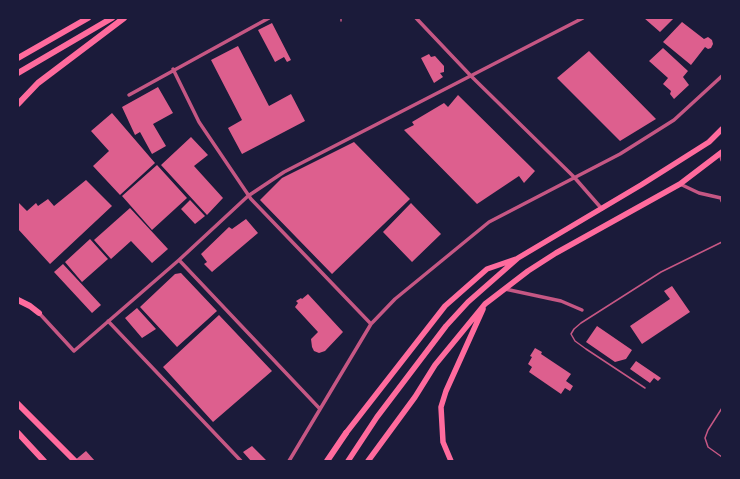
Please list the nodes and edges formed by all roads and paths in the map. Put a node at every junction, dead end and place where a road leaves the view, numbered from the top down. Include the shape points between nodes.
1 (88, 18) edge
2 (112, 18) edge
3 (124, 18) edge
4 (269, 18) edge
5 (416, 18) edge
6 (583, 18) edge
7 (18, 58) edge
8 (173, 68) junction
9 (18, 73) edge
10 (471, 76) junction
11 (722, 76) edge
12 (129, 95) dead end
13 (18, 104) edge
14 (722, 129) edge
15 (721, 152) edge
16 (722, 160) edge
17 (574, 177) junction
18 (680, 184) junction
19 (248, 196) junction
20 (722, 199) edge
21 (602, 209) junction
22 (722, 242) edge
23 (518, 258) junction
24 (178, 260) junction
25 (504, 288) junction
26 (18, 300) edge
27 (485, 304) junction
28 (582, 310) dead end
29 (38, 313) joint
30 (108, 321) junction
31 (371, 324) junction
32 (646, 388) dead end
33 (18, 404) edge
34 (722, 408) edge
35 (320, 410) junction
36 (18, 433) edge
37 (346, 433) joint
38 (722, 457) edge
39 (44, 461) edge
40 (75, 461) edge
41 (241, 461) edge
42 (289, 461) edge
43 (327, 461) edge
44 (348, 461) edge
45 (368, 461) edge
46 (451, 461) edge

1 - 7 highway
2 - 9 highway
3 - 13 highway via 38,83
4 - 8 street
5 - 10 street
6 - 10 street
8 - 12 street
8 - 19 street via 199,122
10 - 17 street
10 - 19 street via 284,172
11 - 17 street via 674,120 620,154
14 - 21 main road via 709,142
15 - 16 street
15 - 18 main road
17 - 21 street
17 - 31 street via 489,222 394,299
18 - 20 street via 699,193
18 - 25 main road via 556,253
19 - 24 street
19 - 31 street
21 - 23 main road
22 - 32 lane via 661,272 581,323 571,334 580,345
23 - 37 main road via 487,269 445,306
23 - 44 main road via 468,302 446,326 377,417
24 - 30 street
24 - 35 street
25 - 27 main road
25 - 28 street via 561,301
26 - 29 highway
27 - 45 main road via 435,365
27 - 46 main road via 441,407 443,442
29 - 30 street via 74,351
30 - 41 street
31 - 35 street
33 - 40 highway
34 - 38 lane via 705,438 708,447
35 - 42 street
36 - 39 highway
37 - 43 highway

